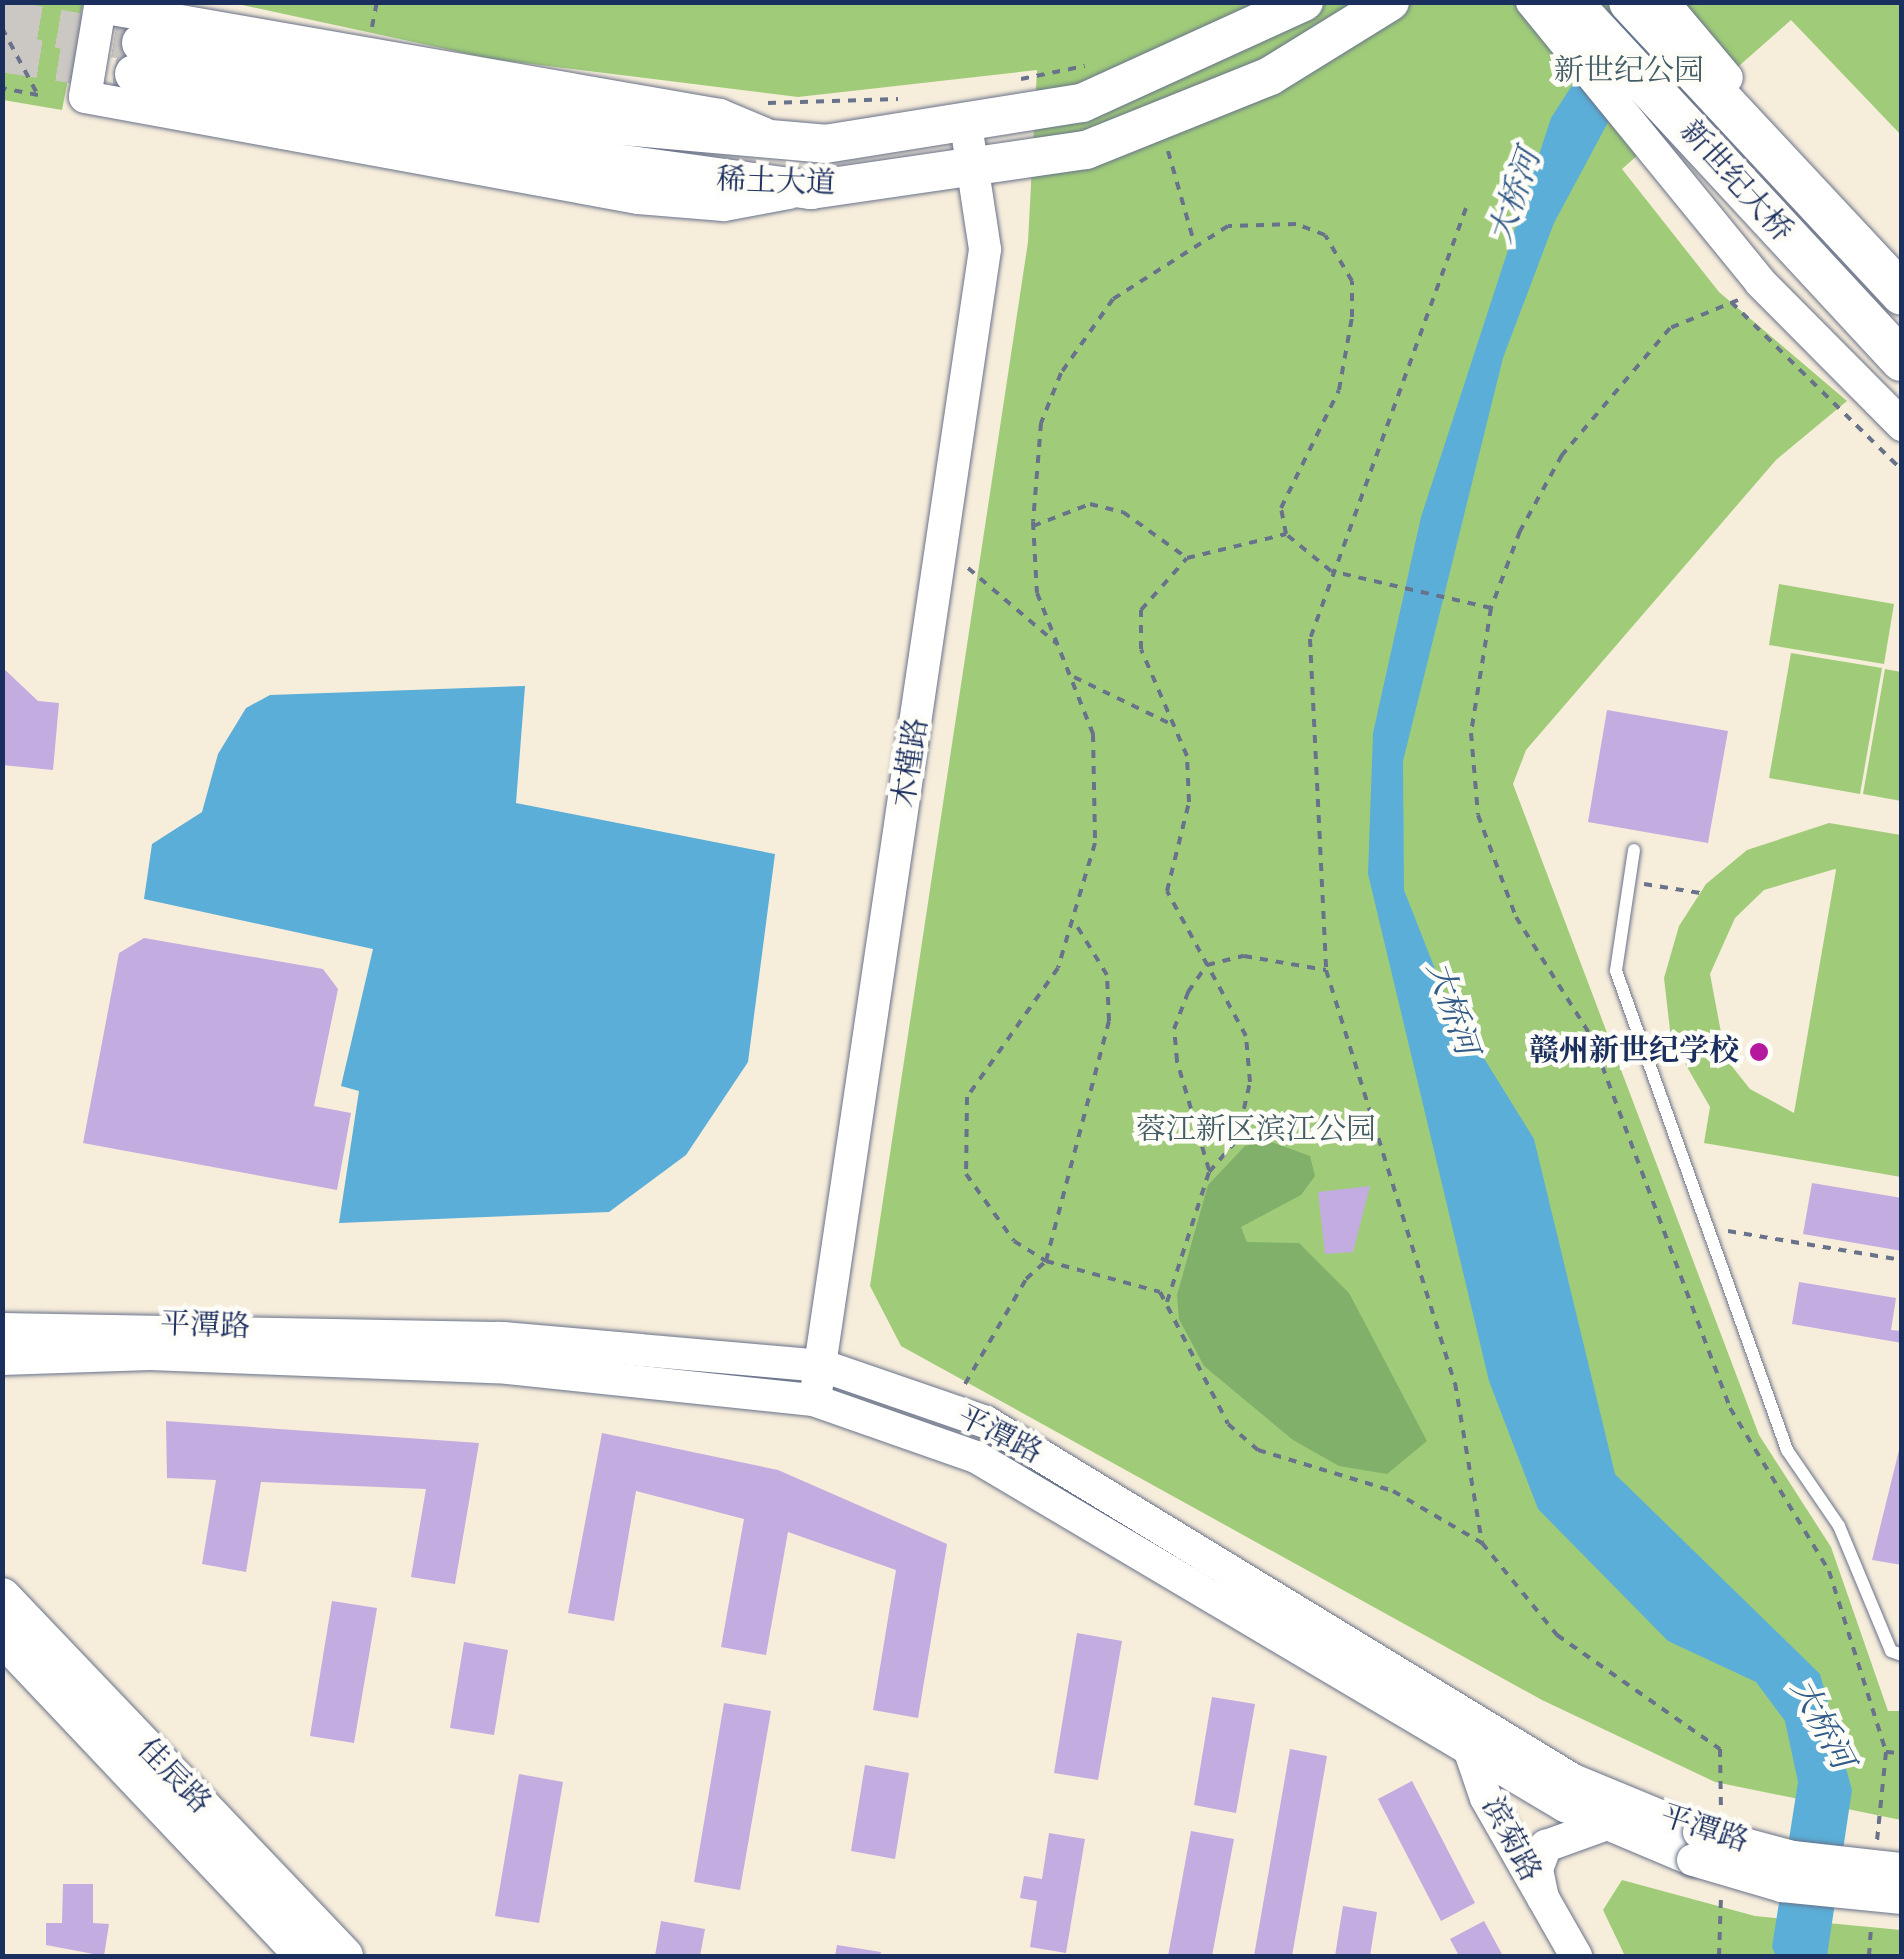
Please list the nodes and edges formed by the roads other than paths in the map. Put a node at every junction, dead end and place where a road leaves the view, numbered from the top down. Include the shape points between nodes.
1 (1304, 2) edge
2 (1390, 2) edge
3 (1532, 2) edge
4 (1570, 2) edge
5 (1630, 2) edge
6 (1663, 2) edge
7 (966, 126) junction
8 (786, 142) junction
9 (979, 170) junction
10 (804, 190) junction
11 (1902, 270) edge
12 (1902, 294) edge
13 (1902, 360) edge
14 (1902, 425) edge
15 (1634, 850) dead end
16 (2, 1328) edge
17 (2, 1359) edge
18 (823, 1366) junction
19 (813, 1400) junction
20 (2, 1597) edge
21 (2, 1636) edge
22 (1902, 1656) edge
23 (1468, 1730) junction
24 (1608, 1824) junction
25 (1704, 1840) junction
26 (1902, 1869) edge
27 (1902, 1898) edge
28 (1544, 1903) junction
29 (305, 1956) edge
30 (344, 1956) edge
31 (1576, 1956) edge

1 - 7 main road, 稀土大道 via 1082,104
2 - 9 main road, 稀土大道 via 1270,76 1086,150
3 - 14 street, bridge via 1748,268
4 - 13 highway, 新世纪大桥, bridge
5 - 12 highway, 新世纪大桥, bridge
6 - 11 street, bridge
7 - 8 main road, 稀土大道
7 - 9 street, 木槿路
8 - 10 main road, 稀土大道 via 542,118 138,59 554,155
8 - 10 street via 720,115 100,8 86,96 638,198 724,205
9 - 10 main road, 稀土大道
9 - 18 street, 木槿路 via 985,249
15 - 22 lane via 1616,971 1787,1450 1839,1526 1891,1650
16 - 18 street, 平潭路 via 503,1338
17 - 19 street, 平潭路 via 150,1354 508,1368
18 - 19 street, 木槿路
18 - 23 street, 平潭路 via 986,1422
19 - 23 street, 平潭路 via 976,1457
20 - 30 main road, 佳辰路
21 - 29 main road, 佳辰路
23 - 24 street, 平潭路
23 - 25 street, 平潭路
23 - 28 street, 滨菊路
24 - 25 street, 平潭路
24 - 28 street via 1546,1846 1538,1869
25 - 26 street, 平潭路, bridge
25 - 27 street, 平潭路, bridge via 1782,1886
28 - 31 street, 滨菊路

